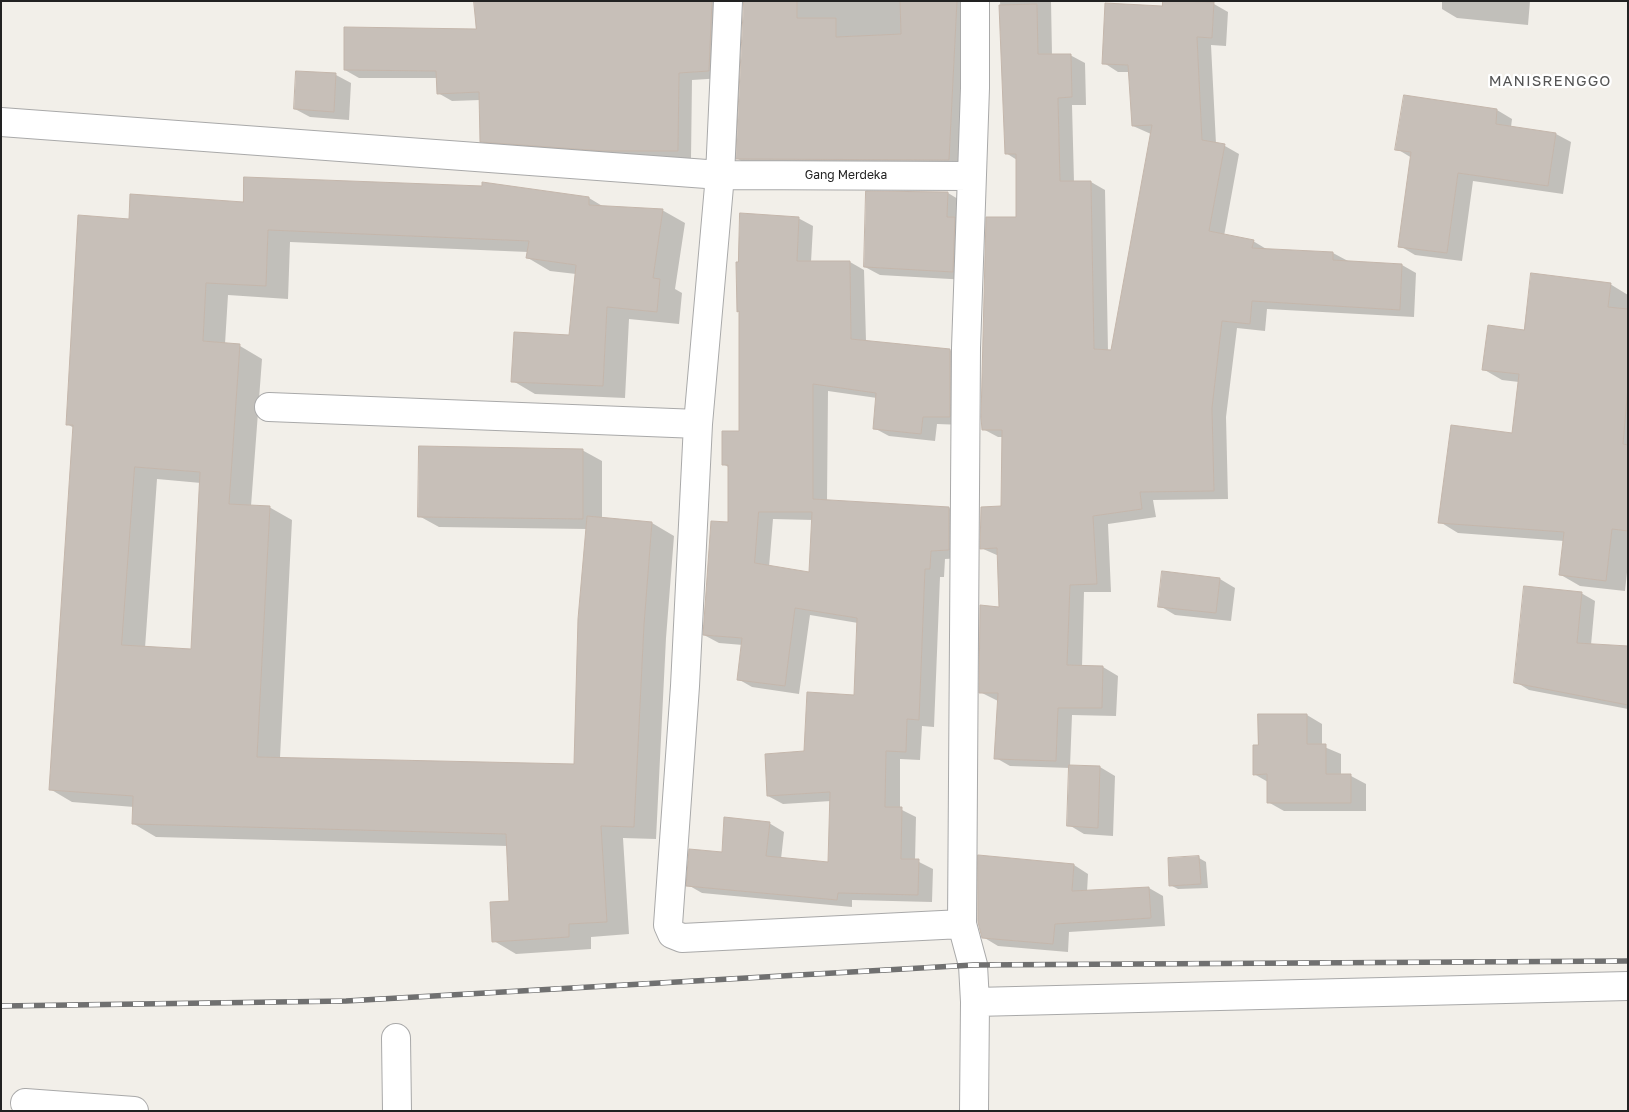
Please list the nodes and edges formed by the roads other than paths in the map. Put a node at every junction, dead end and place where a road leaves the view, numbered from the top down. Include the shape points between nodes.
1 (728, 1) edge
2 (975, 1) edge
3 (1, 122) edge
4 (720, 174) junction
5 (972, 176) junction
6 (269, 407) dead end
7 (698, 424) junction
8 (962, 924) junction
9 (1628, 986) edge
10 (975, 1002) junction
11 (396, 1038) dead end
12 (25, 1103) dead end
13 (134, 1111) edge
14 (397, 1111) edge
15 (974, 1111) edge

1 - 4 street
2 - 5 street
3 - 4 street, Gang Merdeka
4 - 5 street, Gang Merdeka
4 - 7 street
5 - 8 street via 966,348
6 - 7 street
7 - 8 street via 685,686 668,925 672,934 682,938
8 - 10 street via 973,965
9 - 10 street
10 - 15 street
11 - 14 street
12 - 13 street

